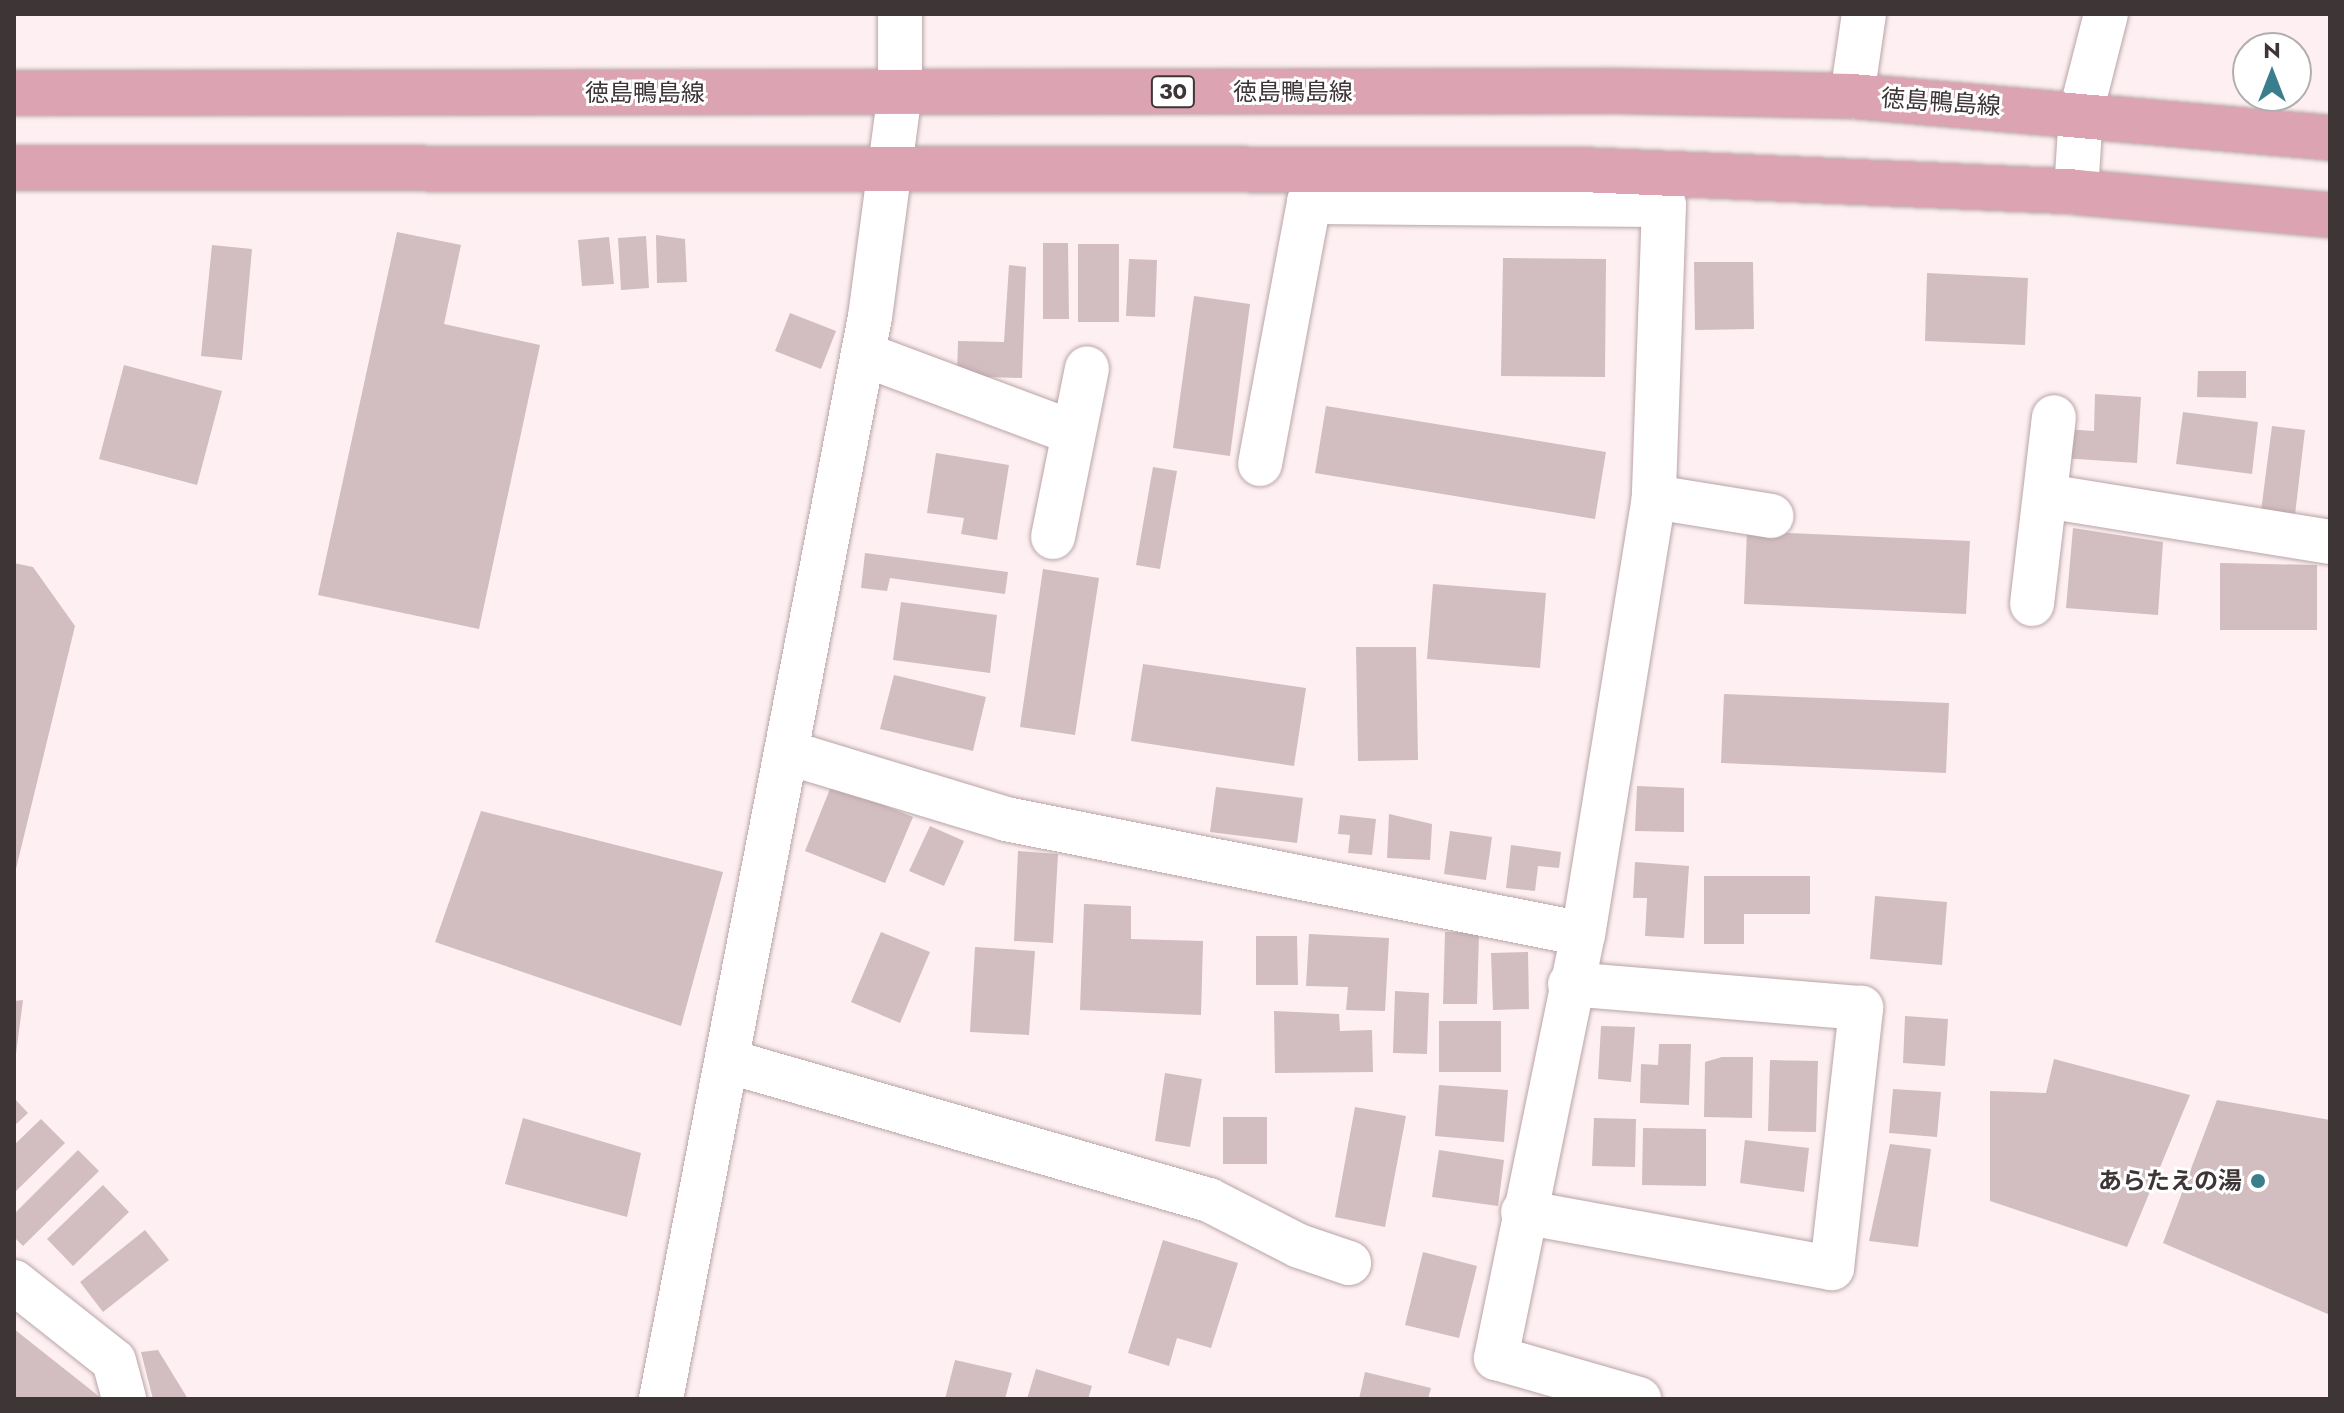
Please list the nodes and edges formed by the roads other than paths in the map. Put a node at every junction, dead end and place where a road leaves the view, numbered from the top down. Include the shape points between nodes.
1 (900, 14) edge
2 (1864, 14) edge
3 (2106, 14) edge
4 (14, 93) edge
5 (900, 93) junction
6 (1852, 96) junction
7 (2081, 112) junction
8 (2330, 138) edge
9 (885, 164) junction
10 (14, 168) edge
11 (2076, 192) junction
12 (2330, 215) edge
13 (863, 354) junction
14 (1087, 368) dead end
15 (2054, 417) dead end
16 (1072, 432) junction
17 (1260, 464) dead end
18 (2046, 496) junction
19 (1654, 497) junction
20 (1771, 516) dead end
21 (1053, 537) dead end
22 (2330, 542) edge
23 (2032, 604) dead end
24 (786, 752) junction
25 (1583, 934) junction
26 (1570, 984) junction
27 (727, 1061) junction
28 (1523, 1212) junction
29 (1349, 1263) dead end
30 (14, 1282) edge
31 (124, 1399) edge
32 (661, 1399) edge
33 (1639, 1399) edge

1 - 5 street
2 - 6 street
3 - 7 street
4 - 5 main road, 徳島鴨島線 / 30
5 - 6 main road, 徳島鴨島線 / 30
5 - 9 street
6 - 7 main road, 徳島鴨島線 / 30
7 - 8 main road, 徳島鴨島線 / 30
7 - 11 street
9 - 10 main road
9 - 11 main road via 1582,170
9 - 13 street
11 - 12 main road
13 - 16 street
13 - 24 street
14 - 16 street
15 - 18 street
16 - 21 street
17 - 19 street via 1309,202 1664,205
18 - 22 street
18 - 23 street
19 - 20 street
19 - 25 street
24 - 25 street via 1006,819
24 - 27 street
25 - 26 street
26 - 28 street
26 - 28 street via 1861,1008 1832,1268
27 - 29 street via 1209,1200 1299,1246
27 - 32 street
28 - 33 street via 1496,1358
30 - 31 street via 114,1361

